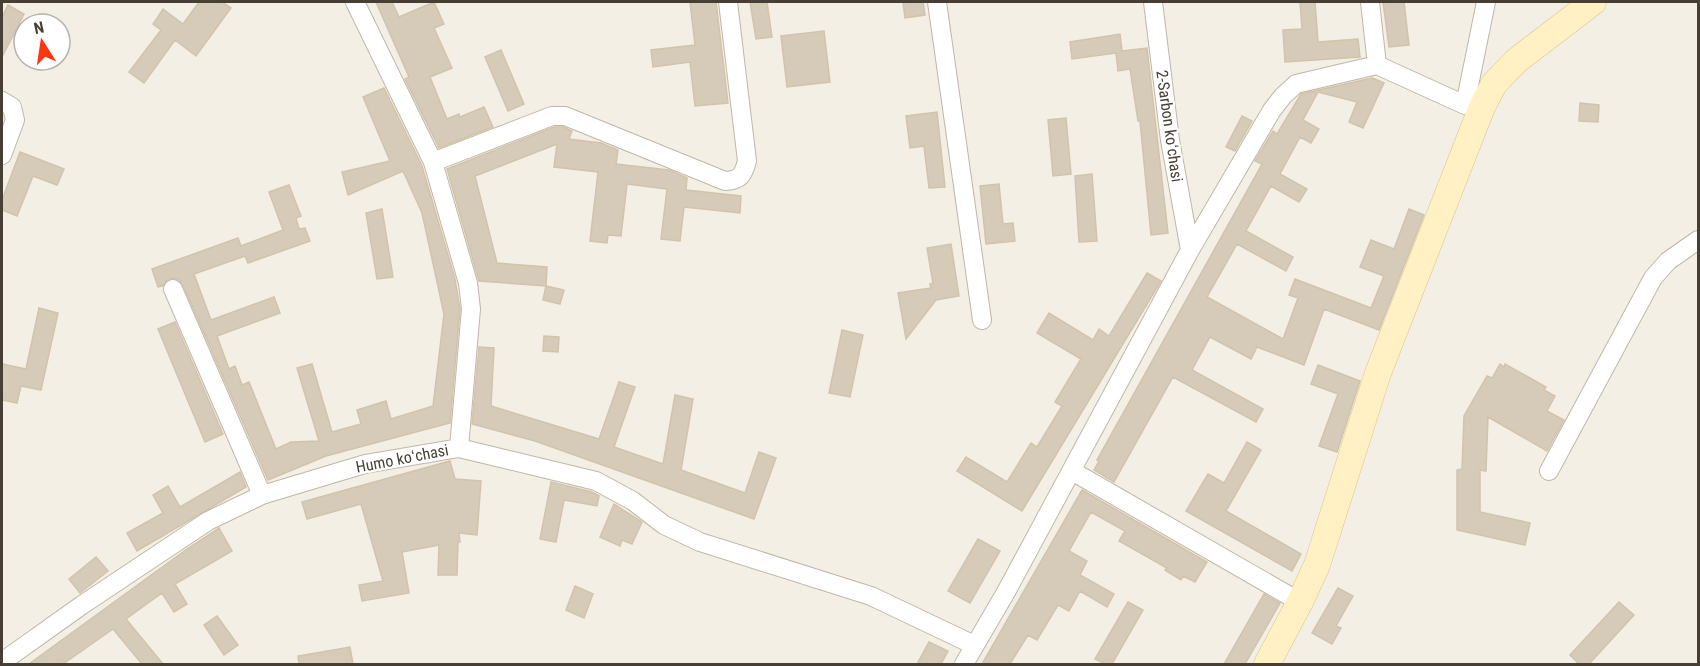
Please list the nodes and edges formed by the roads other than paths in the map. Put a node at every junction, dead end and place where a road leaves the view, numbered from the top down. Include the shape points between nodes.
1 (355, 2) edge
2 (728, 2) edge
3 (937, 2) edge
4 (1153, 2) edge
5 (1370, 2) edge
6 (1486, 2) edge
7 (1593, 2) edge
8 (1377, 65) junction
9 (2, 101) edge
10 (1474, 106) junction
11 (2, 155) edge
12 (433, 162) junction
13 (1698, 240) edge
14 (1190, 250) junction
15 (173, 289) dead end
16 (982, 320) dead end
17 (459, 448) junction
18 (1072, 471) junction
19 (1549, 471) dead end
20 (262, 495) junction
21 (1300, 602) junction
22 (974, 645) junction
23 (2, 662) edge
24 (964, 664) edge
25 (1267, 664) edge

1 - 12 street, Humo koʻchasi
2 - 12 street via 747,161 737,180 725,181 565,116 552,116
3 - 16 street
4 - 14 street, 2-Sarbon koʻchasi via 1170,140
5 - 8 street
6 - 10 street
7 - 10 street via 1516,61
8 - 10 street
8 - 14 street via 1296,84 1283,96
9 - 11 street via 12,107 15,120
10 - 21 street via 1378,374 1317,566
12 - 17 street, Humo koʻchasi via 468,283 471,309
13 - 19 street via 1668,261 1653,278
14 - 18 street
15 - 20 street
17 - 20 street, Humo koʻchasi via 365,464
17 - 22 street via 596,481 633,501 664,525 700,542 872,597
18 - 21 street
18 - 22 street
20 - 23 street, Humo koʻchasi via 208,521
21 - 25 street
22 - 24 street

